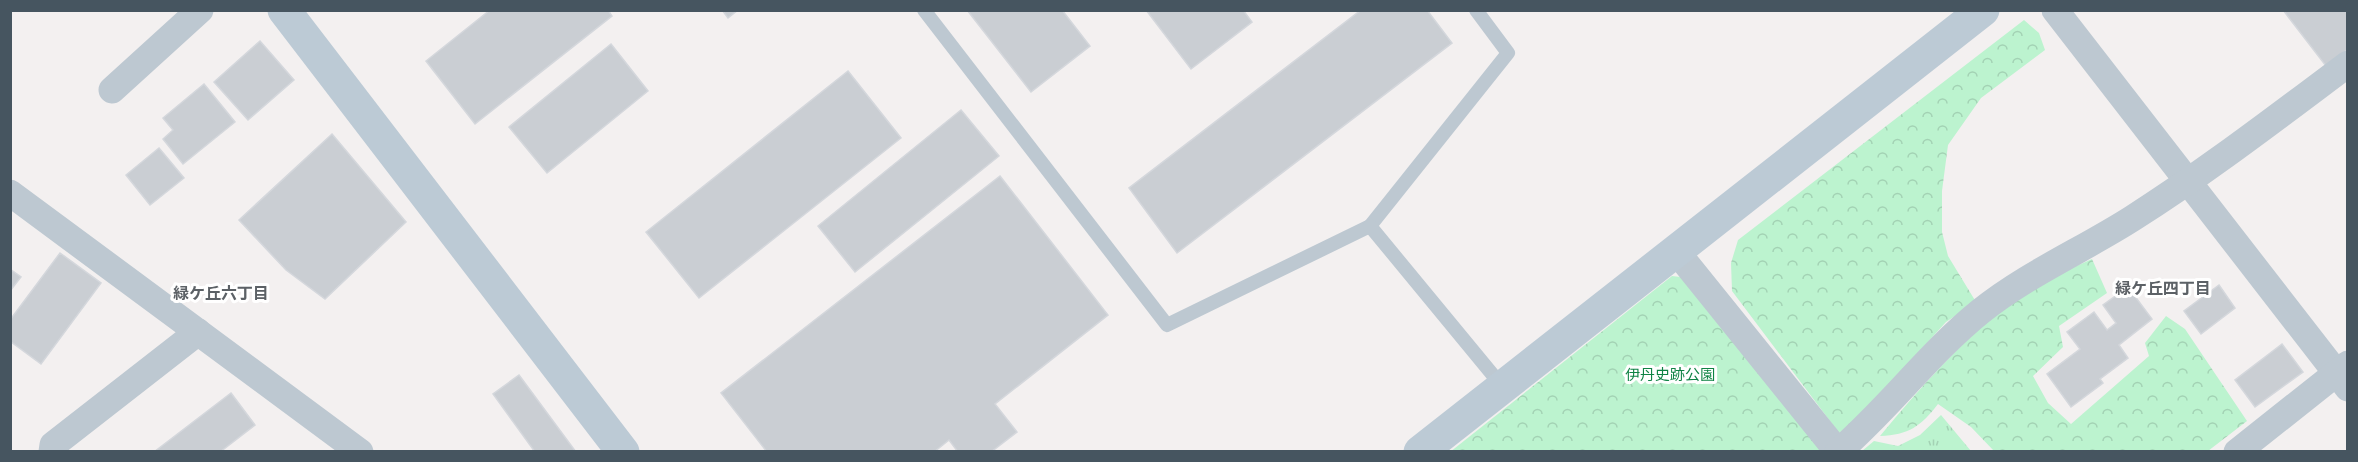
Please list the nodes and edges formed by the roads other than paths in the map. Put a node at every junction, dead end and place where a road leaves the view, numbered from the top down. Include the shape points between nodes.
1 (200, 10) edge
2 (284, 10) edge
3 (924, 10) edge
4 (1476, 10) edge
5 (1983, 10) edge
6 (2055, 10) edge
7 (2348, 64) edge
8 (112, 90) dead end
9 (2189, 183) junction
10 (15, 206) edge
11 (1370, 226) junction
12 (1676, 250) junction
13 (198, 332) junction
14 (2344, 375) edge
15 (1502, 387) junction
16 (52, 452) edge
17 (360, 452) edge
18 (623, 452) edge
19 (1420, 452) edge
20 (1838, 452) edge
21 (2237, 452) edge

1 - 8 street
2 - 18 street
3 - 11 lane via 1167,324
4 - 11 lane via 1508,53
5 - 12 street
6 - 9 street
7 - 9 street
9 - 14 street
9 - 20 street via 1983,309 1952,335 1866,428
10 - 13 street
11 - 15 lane
12 - 15 street
12 - 20 street
13 - 16 street via 53,445
13 - 17 street
14 - 21 street
15 - 19 street

